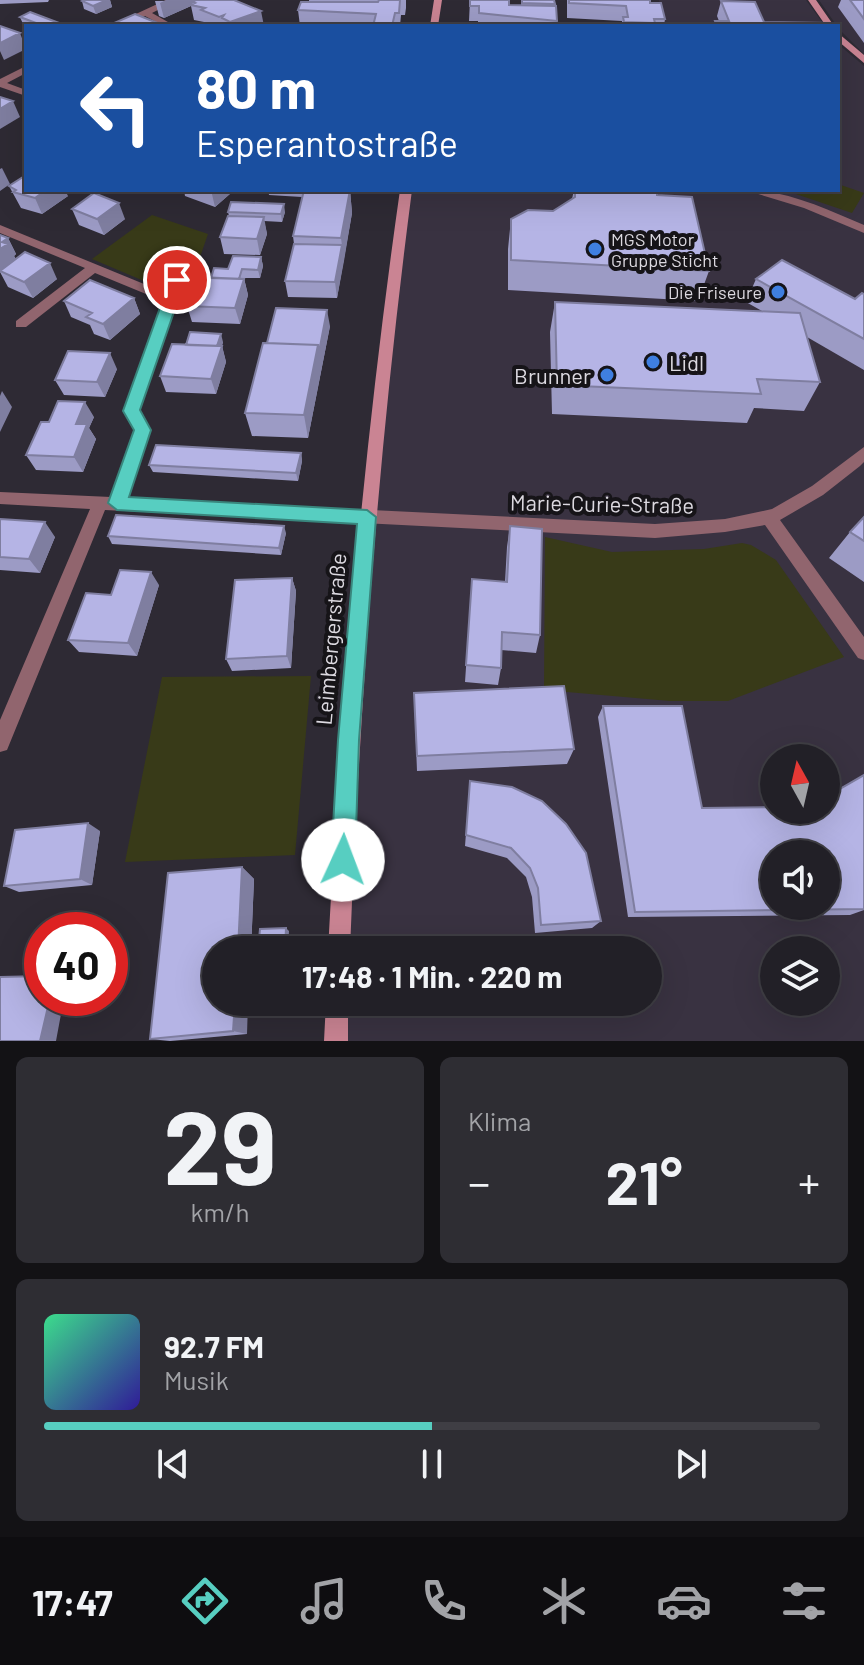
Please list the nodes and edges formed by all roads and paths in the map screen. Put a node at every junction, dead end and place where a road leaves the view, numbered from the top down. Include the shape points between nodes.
1 (173, 0) edge
2 (438, 0) edge
3 (812, 0) edge
4 (144, 12) junction
5 (118, 24) edge
6 (167, 24) edge
7 (434, 24) edge
8 (829, 24) edge
9 (840, 38) edge
10 (864, 60) edge
11 (24, 70) edge
12 (0, 84) edge
13 (24, 92) edge
14 (406, 192) edge
15 (758, 192) edge
16 (0, 229) edge
17 (864, 229) edge
18 (93, 268) junction
19 (177, 280) dead end
20 (170, 299) junction
21 (21, 324) dead end
22 (864, 453) edge
23 (0, 498) edge
24 (100, 503) junction
25 (117, 503) junction
26 (367, 517) junction
27 (769, 517) junction
28 (864, 652) edge
29 (0, 743) edge
30 (340, 936) edge
31 (337, 1016) edge
32 (336, 1041) edge

1 - 4 street
2 - 7 street
3 - 8 street
4 - 5 street
4 - 6 street
9 - 10 street
11 - 12 street
12 - 13 street
14 - 26 street, Leimbergerstraße
15 - 17 street
16 - 18 street
18 - 20 street
18 - 21 street
19 - 20 street
20 - 25 street via 131,411 143,430
22 - 27 street, Marie-Curie-Straße
23 - 24 street, Marie-Curie-Straße
24 - 25 street, Marie-Curie-Straße
24 - 29 street
25 - 26 street, Marie-Curie-Straße
26 - 27 street, Marie-Curie-Straße via 655,531
26 - 30 street, Leimbergerstraße via 348,740
27 - 28 street
31 - 32 street

